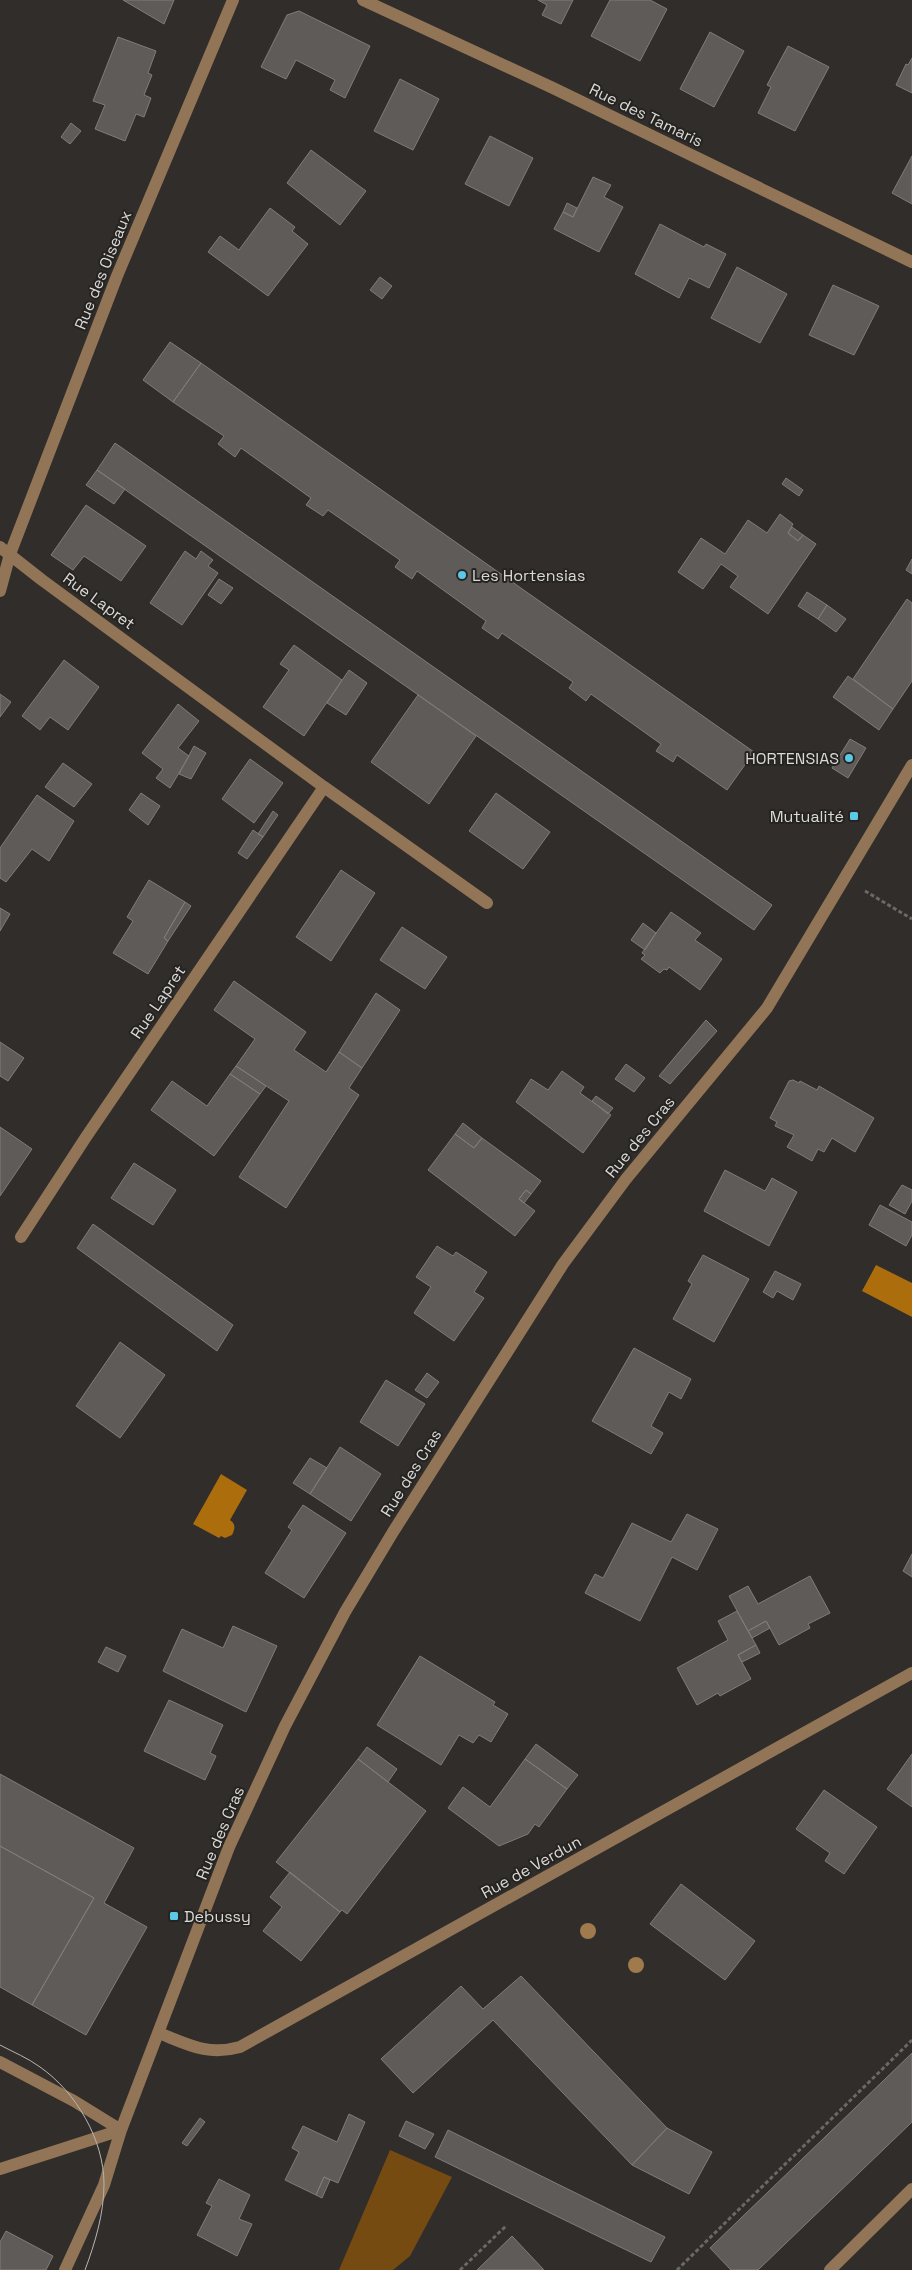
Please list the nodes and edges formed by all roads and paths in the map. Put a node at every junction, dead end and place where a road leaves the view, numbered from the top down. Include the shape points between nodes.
1 (233, 0) edge
2 (364, 0) edge
3 (912, 262) edge
4 (5, 550) edge
5 (0, 591) edge
6 (912, 765) edge
7 (324, 787) junction
8 (864, 891) dead end
9 (487, 903) dead end
10 (912, 919) edge
11 (21, 1237) dead end
12 (912, 1673) edge
13 (160, 2033) junction
14 (912, 2040) edge
15 (0, 2062) edge
16 (122, 2130) junction
17 (0, 2169) edge
18 (912, 2189) edge
19 (507, 2225) dead end
20 (65, 2270) edge
21 (460, 2270) edge
22 (677, 2270) edge
23 (830, 2270) edge

1 - 4 street, Rue des Oiseaux
2 - 3 street, Rue des Tamaris
4 - 5 street, Rue des Oiseaux
4 - 7 street, Rue Lapret
6 - 13 street, Rue des Cras via 768,1008 626,1179 563,1264 345,1612 285,1726 230,1846
7 - 9 street, Rue Lapret
7 - 11 street, Rue Lapret
8 - 10 path
12 - 13 street, Rue de Verdun via 240,2047 222,2052 202,2049
13 - 16 street, Rue des Cras
14 - 22 path
15 - 16 street
16 - 17 street
16 - 20 street, Rue des Cras via 104,2185
18 - 23 street
19 - 21 path

